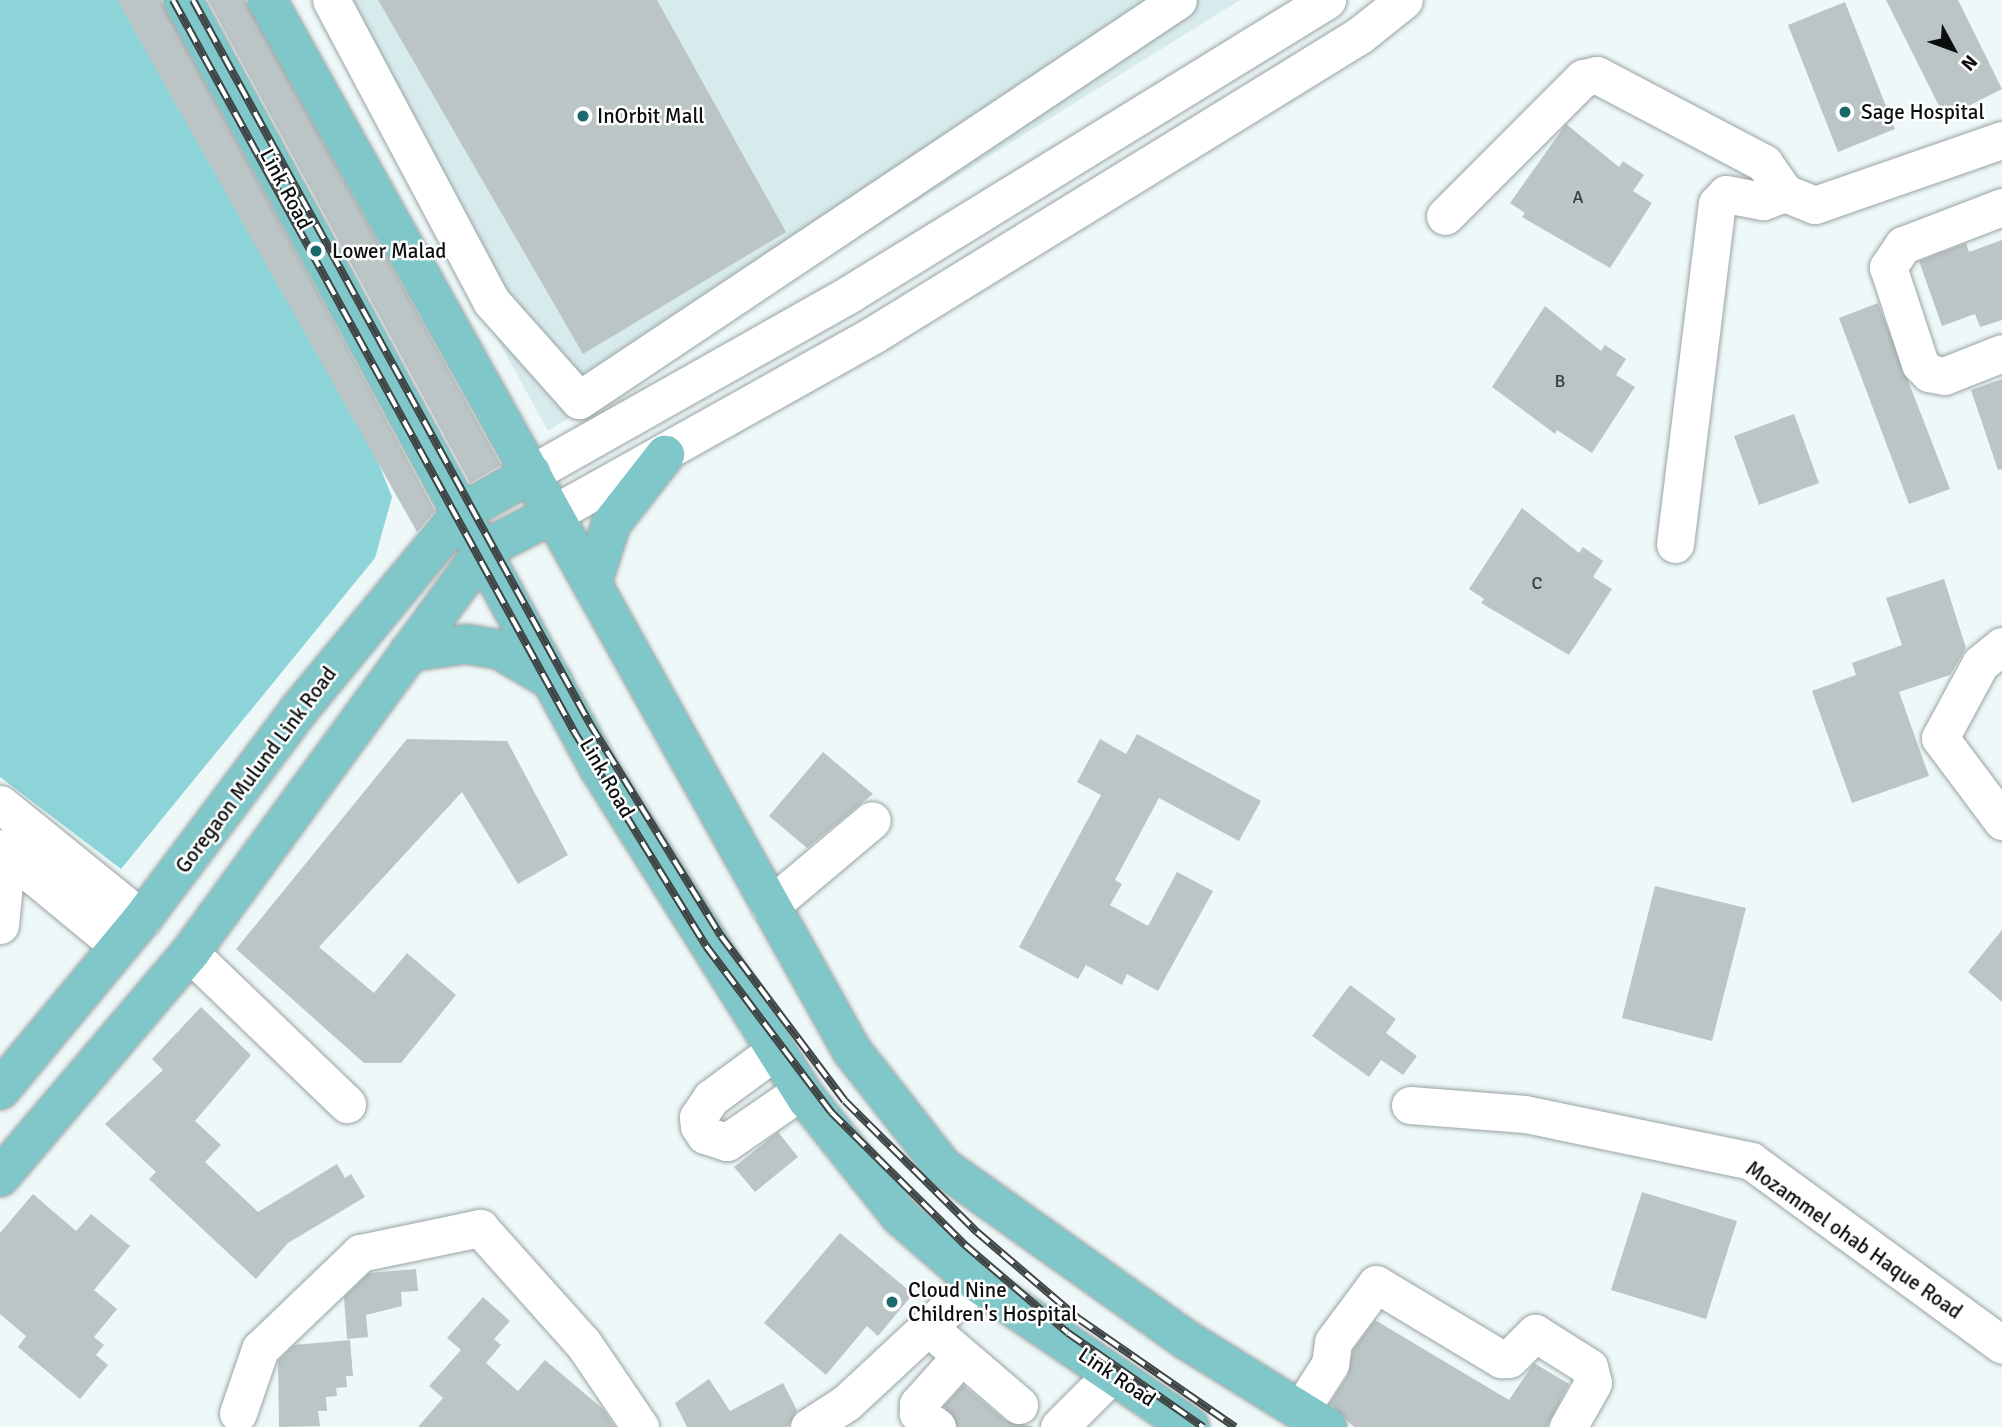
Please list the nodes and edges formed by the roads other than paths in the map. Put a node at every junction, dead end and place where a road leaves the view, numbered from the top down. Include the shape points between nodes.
1 (183, 0) edge
2 (267, 0) edge
3 (331, 0) edge
4 (1178, 0) edge
5 (1328, 0) edge
6 (1405, 0) edge
7 (1360, 35) junction
8 (2002, 140) edge
9 (1785, 193) junction
10 (2002, 207) edge
11 (1445, 216) dead end
12 (770, 272) junction
13 (800, 322) junction
14 (2002, 353) edge
15 (640, 412) junction
16 (665, 455) junction
17 (532, 473) junction
18 (460, 513) junction
19 (553, 514) junction
20 (1675, 544) dead end
21 (485, 549) junction
22 (592, 584) junction
23 (2002, 646) edge
24 (409, 652) junction
25 (553, 681) junction
26 (0, 804) edge
27 (872, 820) dead end
28 (2002, 821) edge
29 (11, 853) edge
30 (770, 906) junction
31 (83, 910) junction
32 (0, 925) edge
33 (130, 933) junction
34 (190, 953) junction
35 (776, 1050) junction
36 (3, 1081) edge
37 (801, 1091) junction
38 (347, 1104) dead end
39 (1410, 1105) dead end
40 (0, 1177) edge
41 (976, 1282) junction
42 (928, 1327) junction
43 (2002, 1345) edge
44 (961, 1356) junction
45 (1112, 1374) junction
46 (1617, 1395) dead end
47 (1018, 1405) dead end
48 (237, 1413) dead end
49 (1314, 1419) edge
50 (640, 1427) edge
51 (809, 1427) edge
52 (937, 1427) edge
53 (1059, 1427) edge
54 (1190, 1427) edge
55 (1568, 1427) edge
56 (1597, 1427) edge

1 - 18 main road, Link Road
2 - 17 main road
3 - 12 street via 491,301 579,400
4 - 12 street
5 - 7 street
5 - 13 street
6 - 7 street
7 - 16 street via 873,335
8 - 9 street via 1815,205
9 - 11 street via 1764,163 1597,75 1583,78
9 - 20 street via 1763,201 1726,194 1717,204
10 - 14 street via 1903,245 1888,267 1920,364 1928,373 1944,376
12 - 13 street
13 - 15 street
15 - 16 street
15 - 17 street
16 - 19 street
16 - 22 main road via 611,524
17 - 18 main road, Goregaon Mulund Link Road
17 - 19 main road
18 - 21 main road, Link Road
18 - 33 main road, Goregaon Mulund Link Road via 298,711
19 - 21 main road
19 - 22 main road
21 - 24 main road
21 - 25 main road, Link Road
22 - 30 main road
23 - 28 street via 1980,664 1940,738
24 - 25 main road via 467,644 500,650
24 - 34 main road
25 - 35 main road, Link Road via 599,768
26 - 31 street
27 - 30 street
29 - 31 street
29 - 32 street
30 - 49 main road via 852,1051 943,1167 1185,1339
31 - 33 street
33 - 36 main road, Goregaon Mulund Link Road
34 - 38 street
34 - 40 main road
35 - 37 main road, Link Road
35 - 37 street via 710,1098 698,1117 699,1126 705,1135 727,1142
37 - 41 main road, Link Road via 900,1216
39 - 43 street, Mozammel ohab Haque Road via 1525,1114 1751,1161
41 - 42 street
41 - 45 main road, Link Road
42 - 44 street
42 - 51 street via 846,1403
44 - 47 street
44 - 52 street via 918,1404 918,1413
45 - 53 street
45 - 54 main road, Link Road
46 - 56 street
48 - 50 street via 260,1349 360,1253 480,1228 583,1343
49 - 55 street via 1333,1342 1376,1284 1501,1359 1509,1359 1535,1333 1589,1367 1593,1383

